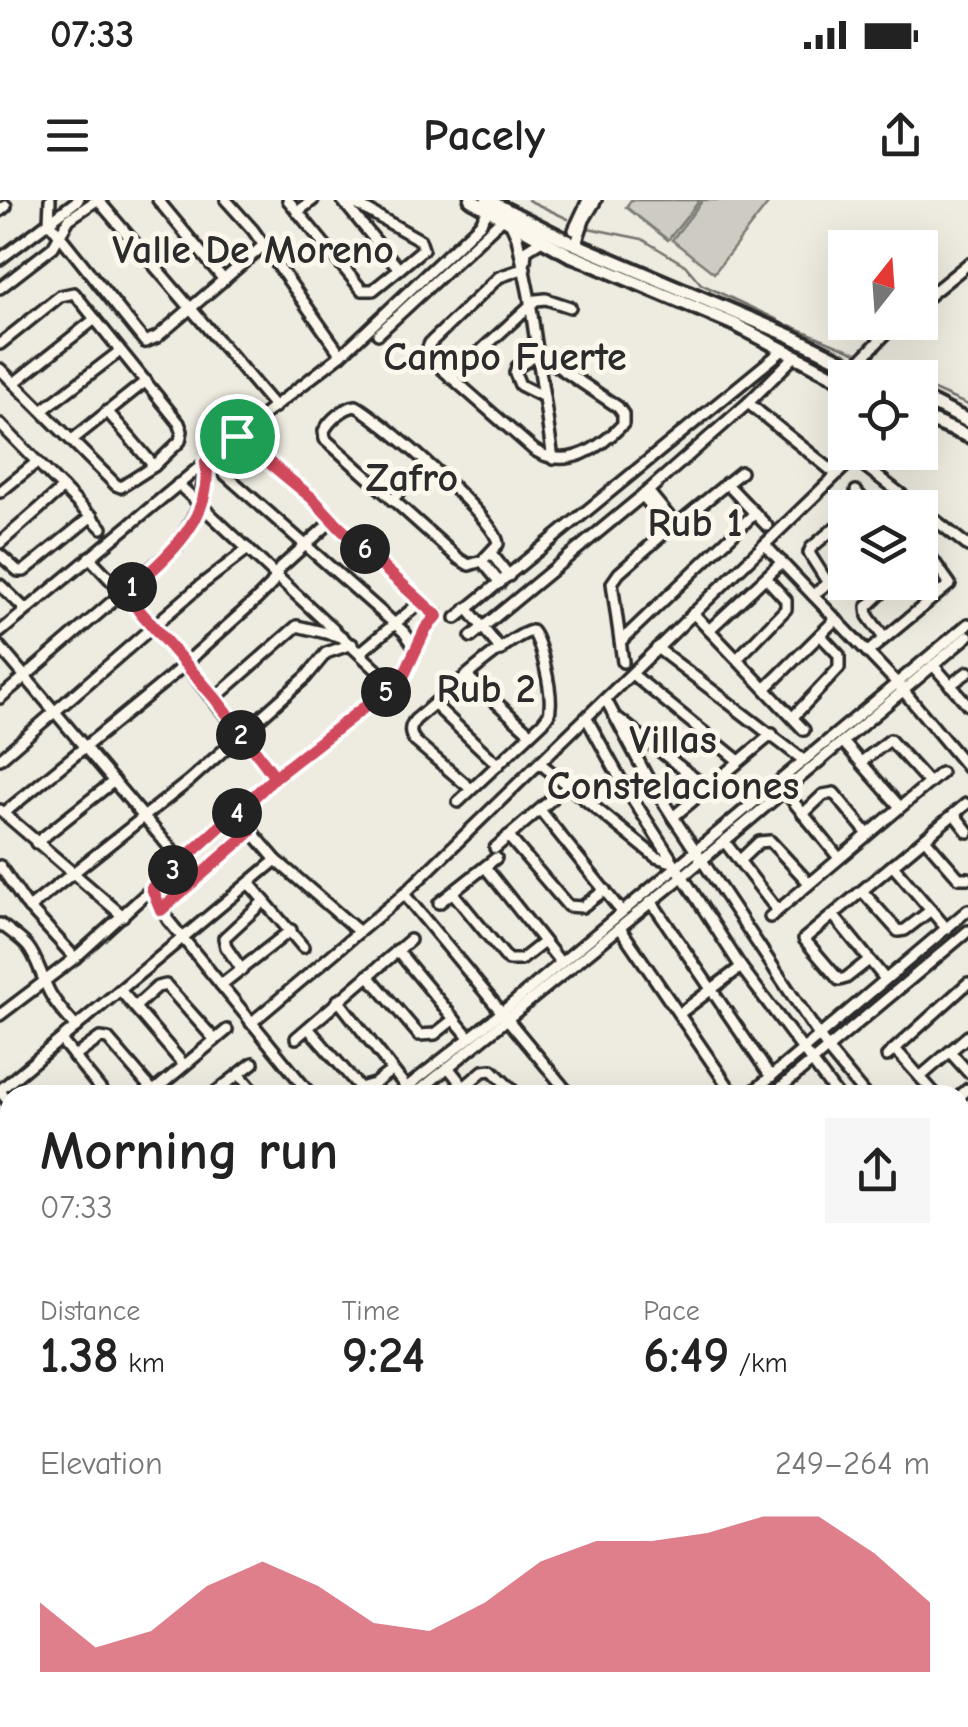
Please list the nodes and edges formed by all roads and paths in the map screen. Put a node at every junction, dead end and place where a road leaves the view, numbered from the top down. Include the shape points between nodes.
1 (78, 200) edge
2 (98, 200) edge
3 (158, 200) edge
4 (226, 200) edge
5 (288, 200) edge
6 (313, 200) edge
7 (345, 200) edge
8 (472, 200) edge
9 (588, 200) edge
10 (596, 200) edge
11 (51, 201) edge
12 (491, 204) edge
13 (298, 212) junction
14 (49, 222) junction
15 (506, 222) junction
16 (60, 237) junction
17 (542, 240) junction
18 (573, 243) junction
19 (264, 245) junction
20 (523, 250) junction
21 (0, 259) edge
22 (968, 264) edge
23 (399, 269) junction
24 (524, 271) junction
25 (224, 280) junction
26 (0, 288) edge
27 (938, 288) edge
28 (531, 304) junction
29 (191, 307) junction
30 (570, 307) dead end
31 (95, 319) junction
32 (378, 334) dead end
33 (879, 340) edge
34 (0, 344) edge
35 (790, 347) junction
36 (120, 351) junction
37 (539, 354) junction
38 (341, 355) junction
39 (840, 360) edge
40 (861, 360) edge
41 (0, 370) edge
42 (828, 371) edge
43 (450, 378) junction
44 (146, 381) junction
45 (14, 383) junction
46 (544, 397) junction
47 (748, 403) junction
48 (938, 406) edge
49 (275, 407) junction
50 (43, 410) junction
51 (107, 411) junction
52 (968, 420) edge
53 (0, 424) edge
54 (938, 424) edge
55 (684, 432) junction
56 (4, 436) edge
57 (237, 436) junction
58 (968, 436) edge
59 (72, 440) junction
60 (697, 446) junction
61 (554, 459) junction
62 (207, 461) junction
63 (37, 462) junction
64 (426, 464) junction
65 (154, 466) junction
66 (840, 470) edge
67 (875, 470) edge
68 (740, 472) dead end
69 (836, 474) junction
70 (726, 483) junction
71 (178, 484) junction
72 (63, 488) junction
73 (899, 490) edge
74 (0, 492) edge
75 (645, 493) junction
76 (392, 500) junction
77 (200, 505) junction
78 (755, 513) junction
79 (92, 516) junction
80 (332, 521) junction
81 (938, 522) edge
82 (768, 526) dead end
83 (102, 528) dead end
84 (828, 534) edge
85 (560, 535) junction
86 (0, 543) edge
87 (304, 545) junction
88 (765, 545) junction
89 (968, 546) edge
90 (543, 548) junction
91 (248, 549) junction
92 (491, 553) junction
93 (0, 554) edge
94 (571, 554) junction
95 (89, 558) junction
96 (482, 562) junction
97 (782, 562) junction
98 (552, 568) junction
99 (938, 571) edge
100 (276, 576) junction
101 (766, 578) junction
102 (505, 580) junction
103 (828, 583) joint
104 (0, 585) edge
105 (125, 594) junction
106 (938, 594) edge
107 (813, 595) junction
108 (874, 600) edge
109 (930, 600) edge
110 (422, 601) junction
111 (469, 607) junction
112 (26, 610) junction
113 (693, 613) junction
114 (456, 618) dead end
115 (836, 619) junction
116 (968, 624) edge
117 (394, 625) junction
118 (154, 626) junction
119 (485, 626) junction
120 (709, 630) junction
121 (0, 632) edge
122 (820, 635) junction
123 (968, 636) edge
124 (471, 638) dead end
125 (884, 638) junction
126 (348, 641) junction
127 (621, 642) junction
128 (0, 647) edge
129 (416, 648) junction
130 (503, 648) junction
131 (657, 648) junction
132 (361, 652) junction
133 (868, 652) junction
134 (738, 658) junction
135 (624, 662) dead end
136 (184, 663) junction
137 (933, 665) junction
138 (968, 672) edge
139 (632, 674) junction
140 (26, 675) junction
141 (468, 677) junction
142 (393, 685) junction
143 (950, 685) junction
144 (900, 686) junction
145 (766, 688) junction
146 (0, 698) edge
147 (215, 698) junction
148 (606, 700) junction
149 (434, 704) junction
150 (968, 706) edge
151 (55, 713) junction
152 (615, 716) junction
153 (793, 717) junction
154 (587, 719) junction
155 (804, 730) dead end
156 (530, 733) junction
157 (241, 734) junction
158 (772, 734) junction
159 (843, 742) junction
160 (85, 747) junction
161 (802, 758) junction
162 (0, 760) edge
163 (739, 761) junction
164 (861, 762) junction
165 (541, 764) junction
166 (498, 765) junction
167 (968, 768) edge
168 (941, 773) dead end
169 (275, 777) junction
170 (114, 781) junction
171 (929, 783) junction
172 (707, 788) junction
173 (471, 789) junction
174 (784, 790) junction
175 (552, 799) dead end
176 (458, 802) dead end
177 (966, 804) dead end
178 (900, 807) junction
179 (540, 810) junction
180 (2, 812) edge
181 (236, 814) junction
182 (803, 814) junction
183 (954, 814) junction
184 (142, 816) junction
185 (674, 817) junction
186 (250, 832) junction
187 (968, 832) edge
188 (868, 833) junction
189 (508, 836) junction
190 (925, 839) junction
191 (724, 841) junction
192 (204, 842) junction
193 (36, 844) junction
194 (696, 850) junction
195 (838, 858) junction
196 (219, 859) junction
197 (276, 860) junction
198 (702, 860) junction
199 (738, 861) junction
200 (182, 862) junction
201 (0, 866) edge
202 (893, 866) junction
203 (485, 867) junction
204 (677, 868) junction
205 (73, 875) junction
206 (968, 878) edge
207 (249, 883) junction
208 (809, 883) junction
209 (152, 888) junction
210 (604, 890) junction
211 (862, 891) junction
212 (453, 893) junction
213 (404, 894) junction
214 (264, 901) junction
215 (652, 901) junction
216 (439, 903) dead end
217 (29, 908) junction
218 (161, 910) junction
219 (930, 910) junction
220 (968, 910) edge
221 (621, 911) junction
222 (122, 916) junction
223 (833, 916) junction
224 (956, 920) junction
225 (0, 924) edge
226 (620, 928) junction
227 (947, 928) junction
228 (968, 929) edge
229 (290, 930) junction
230 (358, 931) junction
231 (182, 938) junction
232 (410, 940) dead end
233 (544, 942) junction
234 (303, 947) dead end
235 (398, 950) junction
236 (74, 958) junction
237 (869, 960) junction
238 (561, 964) junction
239 (741, 967) junction
240 (242, 970) junction
241 (368, 974) junction
242 (885, 979) junction
243 (45, 981) junction
244 (968, 984) edge
245 (221, 985) junction
246 (710, 989) junction
247 (120, 990) junction
248 (338, 1000) junction
249 (135, 1007) junction
250 (679, 1014) junction
251 (0, 1016) edge
252 (505, 1016) junction
253 (454, 1019) junction
254 (251, 1023) junction
255 (76, 1026) junction
256 (308, 1028) junction
257 (228, 1030) dead end
258 (821, 1035) junction
259 (968, 1036) edge
260 (469, 1037) junction
261 (296, 1038) dead end
262 (61, 1040) junction
263 (215, 1040) junction
264 (828, 1048) junction
265 (801, 1051) junction
266 (950, 1052) junction
267 (74, 1057) junction
268 (810, 1062) junction
269 (254, 1064) dead end
270 (184, 1065) junction
271 (448, 1067) junction
272 (392, 1070) junction
273 (968, 1072) edge
274 (239, 1074) junction
275 (771, 1077) junction
276 (920, 1078) junction
277 (7, 1085) edge
278 (97, 1085) edge
279 (145, 1085) edge
280 (160, 1085) edge
281 (225, 1085) edge
282 (248, 1085) edge
283 (303, 1085) edge
284 (357, 1085) edge
285 (370, 1085) edge
286 (405, 1085) edge
287 (417, 1085) edge
288 (420, 1085) edge
289 (462, 1085) edge
290 (472, 1085) edge
291 (507, 1085) edge
292 (562, 1085) edge
293 (727, 1085) edge
294 (761, 1085) edge
295 (784, 1085) edge
296 (829, 1085) edge
297 (857, 1085) edge
298 (927, 1085) edge

1 - 14 street
2 - 16 street via 69,219
2 - 29 street
3 - 25 street
4 - 19 street
5 - 13 street
6 - 13 street
7 - 23 street
7 - 23 street via 420,240 423,248
8 - 12 main road
9 - 18 street
10 - 18 street
11 - 14 street
12 - 15 main road
12 - 18 main road
12 - 38 street via 480,224
13 - 23 street via 362,290
14 - 16 street
14 - 21 street
15 - 17 main road
15 - 20 street
15 - 32 street
16 - 26 street
16 - 29 street via 142,340 157,336
17 - 20 street
17 - 35 main road
18 - 35 main road
19 - 25 street
19 - 38 street
20 - 24 street
22 - 27 street
24 - 28 street
24 - 43 street via 500,277 430,343 426,358
25 - 29 street
28 - 30 street via 546,299
28 - 37 street
28 - 43 street
29 - 49 street
31 - 34 street via 77,296 66,293
31 - 36 street
31 - 45 street
33 - 40 street
35 - 39 main road via 809,344
35 - 42 main road
35 - 47 street
35 - 55 street
36 - 44 street
36 - 50 street
37 - 46 street
37 - 46 street via 515,373 520,385
37 - 61 street via 623,414 620,427 597,447
38 - 49 street
41 - 45 street
43 - 61 street via 534,450
44 - 51 street
44 - 65 street via 182,431
45 - 50 street
46 - 61 street
47 - 60 street
47 - 69 street
48 - 52 main road
49 - 57 street
50 - 59 street
51 - 59 street
51 - 65 street
53 - 56 street
54 - 58 main road
55 - 60 street
55 - 85 street
56 - 63 street
57 - 62 street
57 - 80 street
59 - 65 street via 121,487
60 - 75 street
62 - 71 street
62 - 77 street
62 - 87 street
63 - 72 street
63 - 74 street
64 - 76 street
64 - 76 street via 356,406 328,424 326,439
64 - 92 street via 494,530 498,540
66 - 69 street
67 - 73 street
68 - 70 street
69 - 88 street
70 - 75 street via 676,526
70 - 78 street
71 - 77 street
71 - 95 street
72 - 79 street
72 - 86 street
75 - 94 street
75 - 127 street via 670,528 614,578
76 - 96 street via 464,562
77 - 91 street
77 - 105 street via 178,545
78 - 82 street
78 - 127 street
79 - 83 street
79 - 93 street via 24,570
80 - 87 street
80 - 110 street
81 - 89 street
84 - 103 street via 809,553
85 - 90 street
85 - 94 street
87 - 100 street
87 - 117 street
88 - 97 street
88 - 113 street
90 - 98 street
90 - 102 street
91 - 100 street
91 - 118 street
92 - 96 street
92 - 102 street
94 - 98 street
95 - 105 street
95 - 112 street
96 - 102 street
97 - 101 street
97 - 107 street
98 - 119 street
99 - 106 street via 950,584
100 - 126 street
100 - 136 street
101 - 120 street
101 - 134 street via 786,609
102 - 111 street
103 - 107 street
104 - 112 street
105 - 118 street
105 - 140 street
107 - 115 street
108 - 125 street via 868,616
109 - 125 street
110 - 117 street
110 - 129 street via 437,616
111 - 114 street
111 - 119 street
112 - 121 street
113 - 120 street
113 - 131 street
115 - 122 street
115 - 133 street
116 - 144 street
117 - 129 street
117 - 132 street
118 - 136 street
118 - 151 street
119 - 124 street
119 - 130 street
120 - 134 street
122 - 145 street
122 - 153 street via 839,656 840,668
123 - 137 street
125 - 133 street
126 - 132 street
126 - 147 street via 293,628
126 - 157 street via 320,658
127 - 135 street
128 - 140 street
129 - 142 street via 407,673
130 - 141 street
130 - 156 street via 525,632 537,635 550,706
131 - 139 street
131 - 158 street
132 - 142 street
133 - 144 street
134 - 145 street
136 - 147 street
136 - 160 street
137 - 143 street
137 - 144 street
138 - 143 street
139 - 148 street
139 - 163 street
140 - 146 street
140 - 151 street
141 - 149 street
141 - 156 street
142 - 169 street
143 - 150 street
144 - 159 street
144 - 161 street
144 - 167 street
145 - 153 street
147 - 157 street
148 - 152 street
148 - 154 street
149 - 166 street
149 - 173 street via 412,723 410,736
151 - 160 street
151 - 162 street
152 - 172 street
152 - 185 street
153 - 155 street
154 - 165 street
154 - 204 street
156 - 166 street
157 - 169 street
157 - 184 street
158 - 161 street
158 - 163 street
159 - 164 street
159 - 174 street
160 - 170 street
160 - 180 street
161 - 194 street
163 - 172 street
164 - 171 street via 893,740
164 - 178 street
165 - 204 street
165 - 213 street
166 - 173 street
168 - 171 street
169 - 181 street
170 - 184 street
170 - 193 street
171 - 178 street
172 - 185 street
173 - 176 street
174 - 182 street
174 - 191 street
175 - 179 street
177 - 183 street
178 - 188 street
179 - 189 street
179 - 210 street
180 - 193 street
181 - 186 street
181 - 192 street
182 - 188 street via 834,792
182 - 195 street
183 - 187 street
183 - 190 street
184 - 200 street
184 - 205 street
185 - 194 street
186 - 196 street
186 - 197 street
188 - 195 street
189 - 203 street
189 - 210 street via 568,906 582,908
190 - 202 street
190 - 206 street via 959,878
191 - 198 street
191 - 199 street
192 - 196 street
192 - 200 street
193 - 205 street
194 - 198 street
194 - 204 street
195 - 208 street
196 - 218 street
197 - 207 street
197 - 230 street
198 - 204 street
198 - 258 street
199 - 208 street via 770,841
199 - 208 street via 773,913
200 - 209 street
201 - 217 street
202 - 211 street
202 - 219 street
203 - 212 street
203 - 233 street
204 - 215 street
204 - 221 street
204 - 239 street
205 - 217 street
205 - 222 street
207 - 214 street
207 - 231 street
209 - 218 street
209 - 222 street
210 - 221 street
211 - 219 street via 900,932
211 - 223 street
212 - 216 street
212 - 233 street via 508,960 520,960
213 - 230 street
213 - 252 street
214 - 229 street
214 - 240 street via 224,938
215 - 226 street
215 - 246 street
217 - 236 street
218 - 231 street
219 - 227 street
220 - 224 street
221 - 238 street
222 - 236 street
223 - 237 street
223 - 237 street via 804,939 838,980
224 - 227 street
224 - 228 street
225 - 243 street via 32,950
226 - 250 street
226 - 252 street
227 - 242 street
228 - 264 street
229 - 234 street
229 - 240 street
230 - 254 street
231 - 245 street
231 - 247 street
232 - 235 street
233 - 238 street
235 - 241 street
235 - 253 street
236 - 243 street
237 - 242 street
238 - 252 street
239 - 246 street
239 - 265 street
240 - 245 street
241 - 248 street
241 - 253 street via 419,1035 435,1034
242 - 258 street
243 - 251 street
243 - 255 street
244 - 276 street via 891,1052
245 - 254 street
246 - 250 street
246 - 275 street
247 - 249 street
247 - 255 street
248 - 256 street
248 - 272 street
249 - 263 street via 166,986
249 - 270 street
250 - 293 street
252 - 260 street
252 - 271 street
252 - 292 street
253 - 260 street
254 - 283 street
255 - 262 street
256 - 261 street
256 - 284 street
257 - 263 street
258 - 264 street
258 - 265 street
259 - 266 street
260 - 287 street
262 - 267 street
262 - 277 street
263 - 270 street
264 - 268 street
264 - 297 street
265 - 268 street
265 - 275 street
266 - 273 street
266 - 276 street
267 - 278 street
267 - 279 street via 108,1038
268 - 295 street
268 - 296 street
269 - 274 street
270 - 280 street
271 - 288 street
271 - 289 street
272 - 285 street
272 - 286 street
274 - 281 street
274 - 282 street
275 - 294 street
276 - 298 street
290 - 291 street via 492,1070

